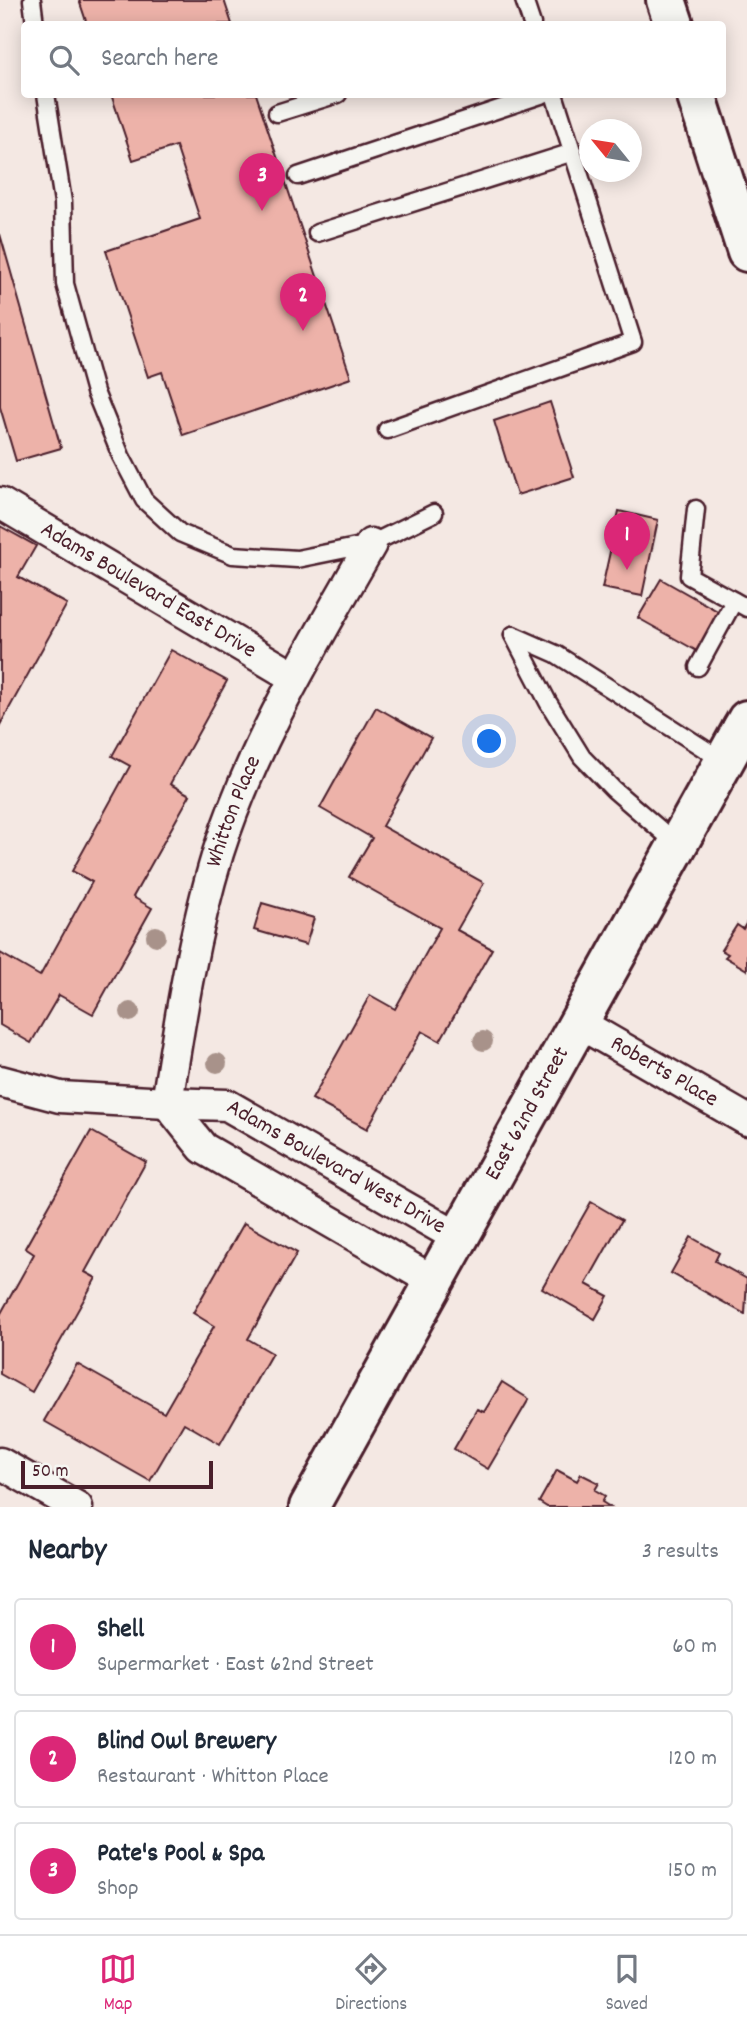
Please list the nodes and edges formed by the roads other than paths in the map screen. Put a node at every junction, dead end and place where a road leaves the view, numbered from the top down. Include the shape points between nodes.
1 (32, 0) edge
2 (524, 0) edge
3 (666, 0) edge
4 (35, 21) edge
5 (531, 21) edge
6 (673, 21) edge
7 (47, 98) edge
8 (325, 98) edge
9 (532, 98) edge
10 (555, 98) edge
11 (697, 98) edge
12 (277, 113) dead end
13 (573, 152) junction
14 (298, 176) dead end
15 (317, 233) dead end
16 (747, 252) edge
17 (387, 430) dead end
18 (0, 503) edge
19 (696, 509) dead end
20 (433, 513) dead end
21 (371, 544) junction
22 (740, 605) edge
23 (698, 667) dead end
24 (294, 677) junction
25 (746, 724) edge
26 (725, 762) junction
27 (679, 846) junction
28 (579, 1023) junction
29 (0, 1081) edge
30 (167, 1103) junction
31 (747, 1120) edge
32 (459, 1238) junction
33 (435, 1282) junction
34 (0, 1463) edge
35 (77, 1507) edge
36 (309, 1507) edge

1 - 4 lane
2 - 5 lane
3 - 6 street
7 - 21 lane via 63,202 65,284 95,392 144,500 180,533 233,555 297,559
8 - 12 lane
9 - 14 lane
10 - 13 lane
11 - 16 street
13 - 15 lane
13 - 17 lane via 633,342
18 - 24 street, Adams Boulevard East Drive
19 - 22 lane via 689,576
20 - 21 lane
21 - 24 street, Whitton Place
22 - 23 lane
24 - 30 street, Whitton Place via 257,751 219,850 182,999
25 - 26 street, East 62nd Street
26 - 27 street, East 62nd Street
26 - 27 lane via 556,654 513,635 582,757
27 - 28 street, East 62nd Street
28 - 31 street, Roberts Place
28 - 32 street, East 62nd Street
29 - 30 street, Adams Boulevard West Drive via 60,1097
30 - 32 street, Adams Boulevard West Drive via 227,1105
30 - 33 street, Adams Boulevard West Drive via 203,1148
32 - 33 street, East 62nd Street
33 - 36 street, East 62nd Street
34 - 35 street

